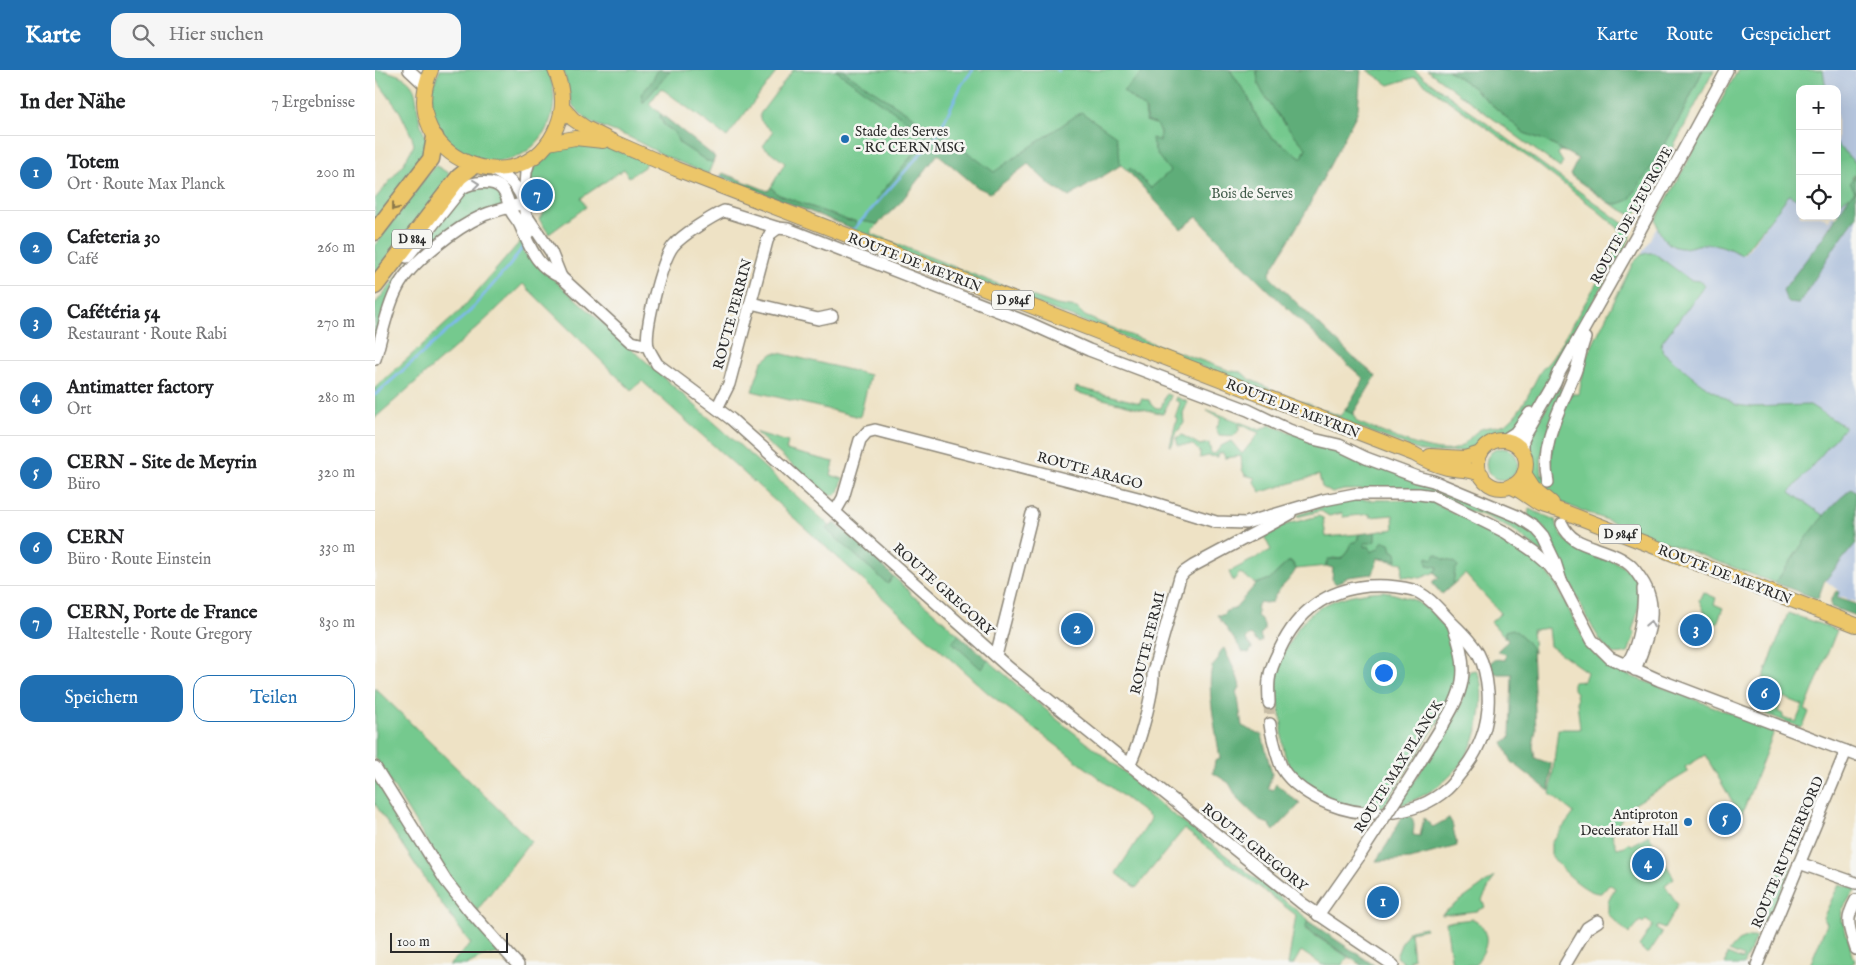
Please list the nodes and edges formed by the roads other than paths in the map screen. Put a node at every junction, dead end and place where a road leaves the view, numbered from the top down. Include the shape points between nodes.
1 (409, 70) edge
2 (431, 70) edge
3 (555, 70) edge
4 (1727, 70) edge
5 (425, 85) junction
6 (562, 107) junction
7 (435, 137) junction
8 (614, 142) junction
9 (548, 144) junction
10 (530, 158) junction
11 (473, 166) junction
12 (491, 169) junction
13 (510, 207) junction
14 (524, 208) junction
15 (778, 228) junction
16 (375, 232) edge
17 (561, 277) junction
18 (375, 286) edge
19 (375, 297) edge
20 (751, 303) junction
21 (1596, 308) junction
22 (832, 316) dead end
23 (648, 346) junction
24 (375, 359) edge
25 (1559, 373) junction
26 (1569, 386) junction
27 (717, 408) junction
28 (1504, 440) junction
29 (1481, 453) junction
30 (1523, 453) junction
31 (1414, 454) junction
32 (1524, 473) junction
33 (1482, 475) junction
34 (1548, 482) dead end
35 (1510, 486) junction
36 (1303, 507) junction
37 (835, 512) junction
38 (1032, 514) dead end
39 (1564, 518) junction
40 (1640, 578) junction
41 (1561, 581) junction
42 (1451, 622) junction
43 (1856, 624) edge
44 (996, 656) junction
45 (1624, 665) junction
46 (1635, 670) junction
47 (1269, 703) tunnel mouth
48 (1270, 724) tunnel mouth
49 (1851, 754) edge
50 (1129, 765) junction
51 (375, 767) edge
52 (1799, 863) junction
53 (1856, 883) edge
54 (1856, 900) edge
55 (1319, 915) junction
56 (1598, 921) dead end
57 (1856, 948) edge
58 (519, 965) edge
59 (1393, 965) edge
60 (1565, 965) edge
61 (1757, 965) edge

1 - 5 street
2 - 5 main road
3 - 6 main road via 562,92
4 - 21 street, ROUTE DE L'EUROPE
5 - 7 main road via 425,113
6 - 8 main road, ROUTE DE MEYRIN / D 984f via 579,124
6 - 9 main road via 558,125
7 - 11 main road via 451,154
7 -> 16 highway, D 884 via 431,159
8 - 9 main road, ROUTE DE MEYRIN / D 984f via 575,138
8 - 31 main road, ROUTE DE MEYRIN / D 984f via 743,196
9 - 10 main road
10 - 12 main road via 509,167
10 - 14 street via 525,177
11 - 12 main road
11 - 18 highway, D 884 via 459,177
12 - 14 street via 511,181
13 - 14 street
13 - 17 street via 535,258 551,273
19 -> 13 street via 462,188 474,183 496,185 505,193
13 - 24 street via 471,222 413,266 392,298
14 - 17 street via 527,229 539,255
15 - 20 street, ROUTE PERRIN via 767,241
15 - 23 street via 724,211 680,239 664,262 659,278
15 - 41 street via 888,267 1089,350 1248,410 1305,436 1339,445 1374,462 1441,484 1517,516 1543,537
17 - 23 street via 632,342
20 - 22 street via 818,319
20 - 27 street, ROUTE PERRIN via 729,384
21 - 25 street, ROUTE DE L'EUROPE
21 - 26 street
23 - 27 street, ROUTE GREGORY via 657,364
25 - 26 street via 1567,378
25 - 28 street, ROUTE DE L'EUROPE via 1515,433
25 - 30 street, ROUTE DE L'EUROPE via 1523,439
26 - 34 street via 1546,449
27 - 37 street, ROUTE GREGORY
28 - 29 main road via 1489,444
28 - 30 main road via 1515,444
29 - 31 main road, ROUTE DE MEYRIN / D 984f via 1453,459
29 - 33 main road via 1479,465
30 - 32 main road via 1526,461
31 - 33 main road, ROUTE DE MEYRIN / D 984f via 1435,465
32 - 35 main road
32 - 39 main road, ROUTE DE MEYRIN / D 984f via 1533,487
33 - 35 main road via 1492,485
35 - 39 main road, ROUTE DE MEYRIN / D 984f
36 - 37 street, ROUTE ARAGO via 1246,523 1216,522 881,430 869,431 860,440 843,498
36 - 41 street via 1355,494 1433,496 1520,541
36 - 50 street, ROUTE FERMI via 1193,566 1180,577 1153,672 1153,686 1136,750
37 - 44 street, ROUTE GREGORY
38 - 44 street
39 - 40 street via 1571,538 1627,562
39 - 43 main road, ROUTE DE MEYRIN / D 984f
40 - 45 street via 1643,610 1629,662
46 -> 40 street via 1652,618 1650,596
41 - 45 street via 1597,646
42 - 47 street via 1435,604 1413,590 1380,585 1331,596 1301,616 1286,637 1269,677
42 - 48 street via 1479,652 1486,680 1487,710 1477,750 1453,783 1435,798 1383,814 1353,812 1323,802 1305,791 1281,767
42 - 55 street, ROUTE MAX PLANCK, bridge via 1463,664 1461,690 1454,707
44 - 50 street, ROUTE GREGORY
45 - 46 street
46 - 49 street
49 - 52 street, ROUTE RUTHERFORD
50 - 55 street, ROUTE GREGORY
51 - 58 street via 446,881
52 - 53 street
52 - 61 street, ROUTE RUTHERFORD
54 - 57 street via 1848,920
55 - 59 street, ROUTE GREGORY
56 - 60 street via 1587,928

